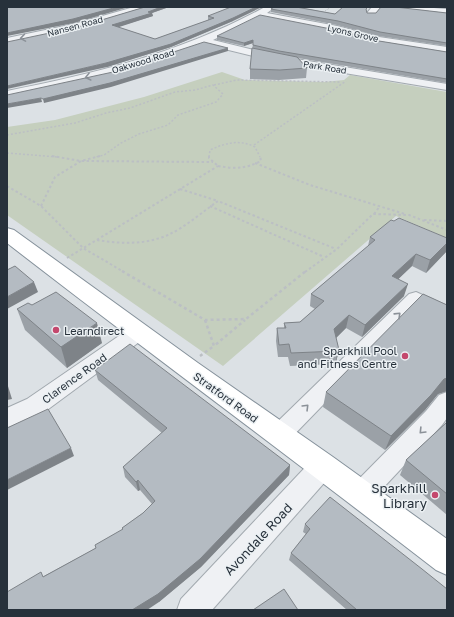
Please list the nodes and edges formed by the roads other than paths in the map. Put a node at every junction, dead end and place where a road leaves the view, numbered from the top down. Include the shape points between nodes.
1 (142, 7) edge
2 (271, 7) edge
3 (395, 7) edge
4 (447, 12) edge
5 (259, 14) junction
6 (7, 41) edge
7 (205, 41) junction
8 (447, 50) edge
9 (312, 65) junction
10 (281, 70) edge
11 (447, 88) edge
12 (7, 94) edge
13 (10, 240) edge
14 (447, 314) edge
15 (139, 332) junction
16 (447, 401) edge
17 (7, 418) edge
18 (279, 435) junction
19 (323, 466) junction
20 (360, 495) junction
21 (447, 559) edge
22 (192, 610) edge

1 -> 6 street, Nansen Road via 77,26
2 - 5 street, Oakwood Road
3 - 4 street
5 - 7 street, Oakwood Road
5 - 8 street, Lyons Grove via 338,29 379,40
7 - 9 street, Park Road via 266,57
7 -> 12 street, Oakwood Road via 109,71
9 - 10 street via 303,70
9 - 11 street, Park Road
13 - 15 highway, Stratford Road via 53,267
18 -> 14 street via 416,298
15 - 17 street, Clarence Road via 37,396
15 - 18 highway, Stratford Road
16 -> 20 street via 434,418
18 - 19 highway, Stratford Road
19 - 20 highway, Stratford Road
19 - 22 street, Avondale Road
20 - 21 highway, Stratford Road

